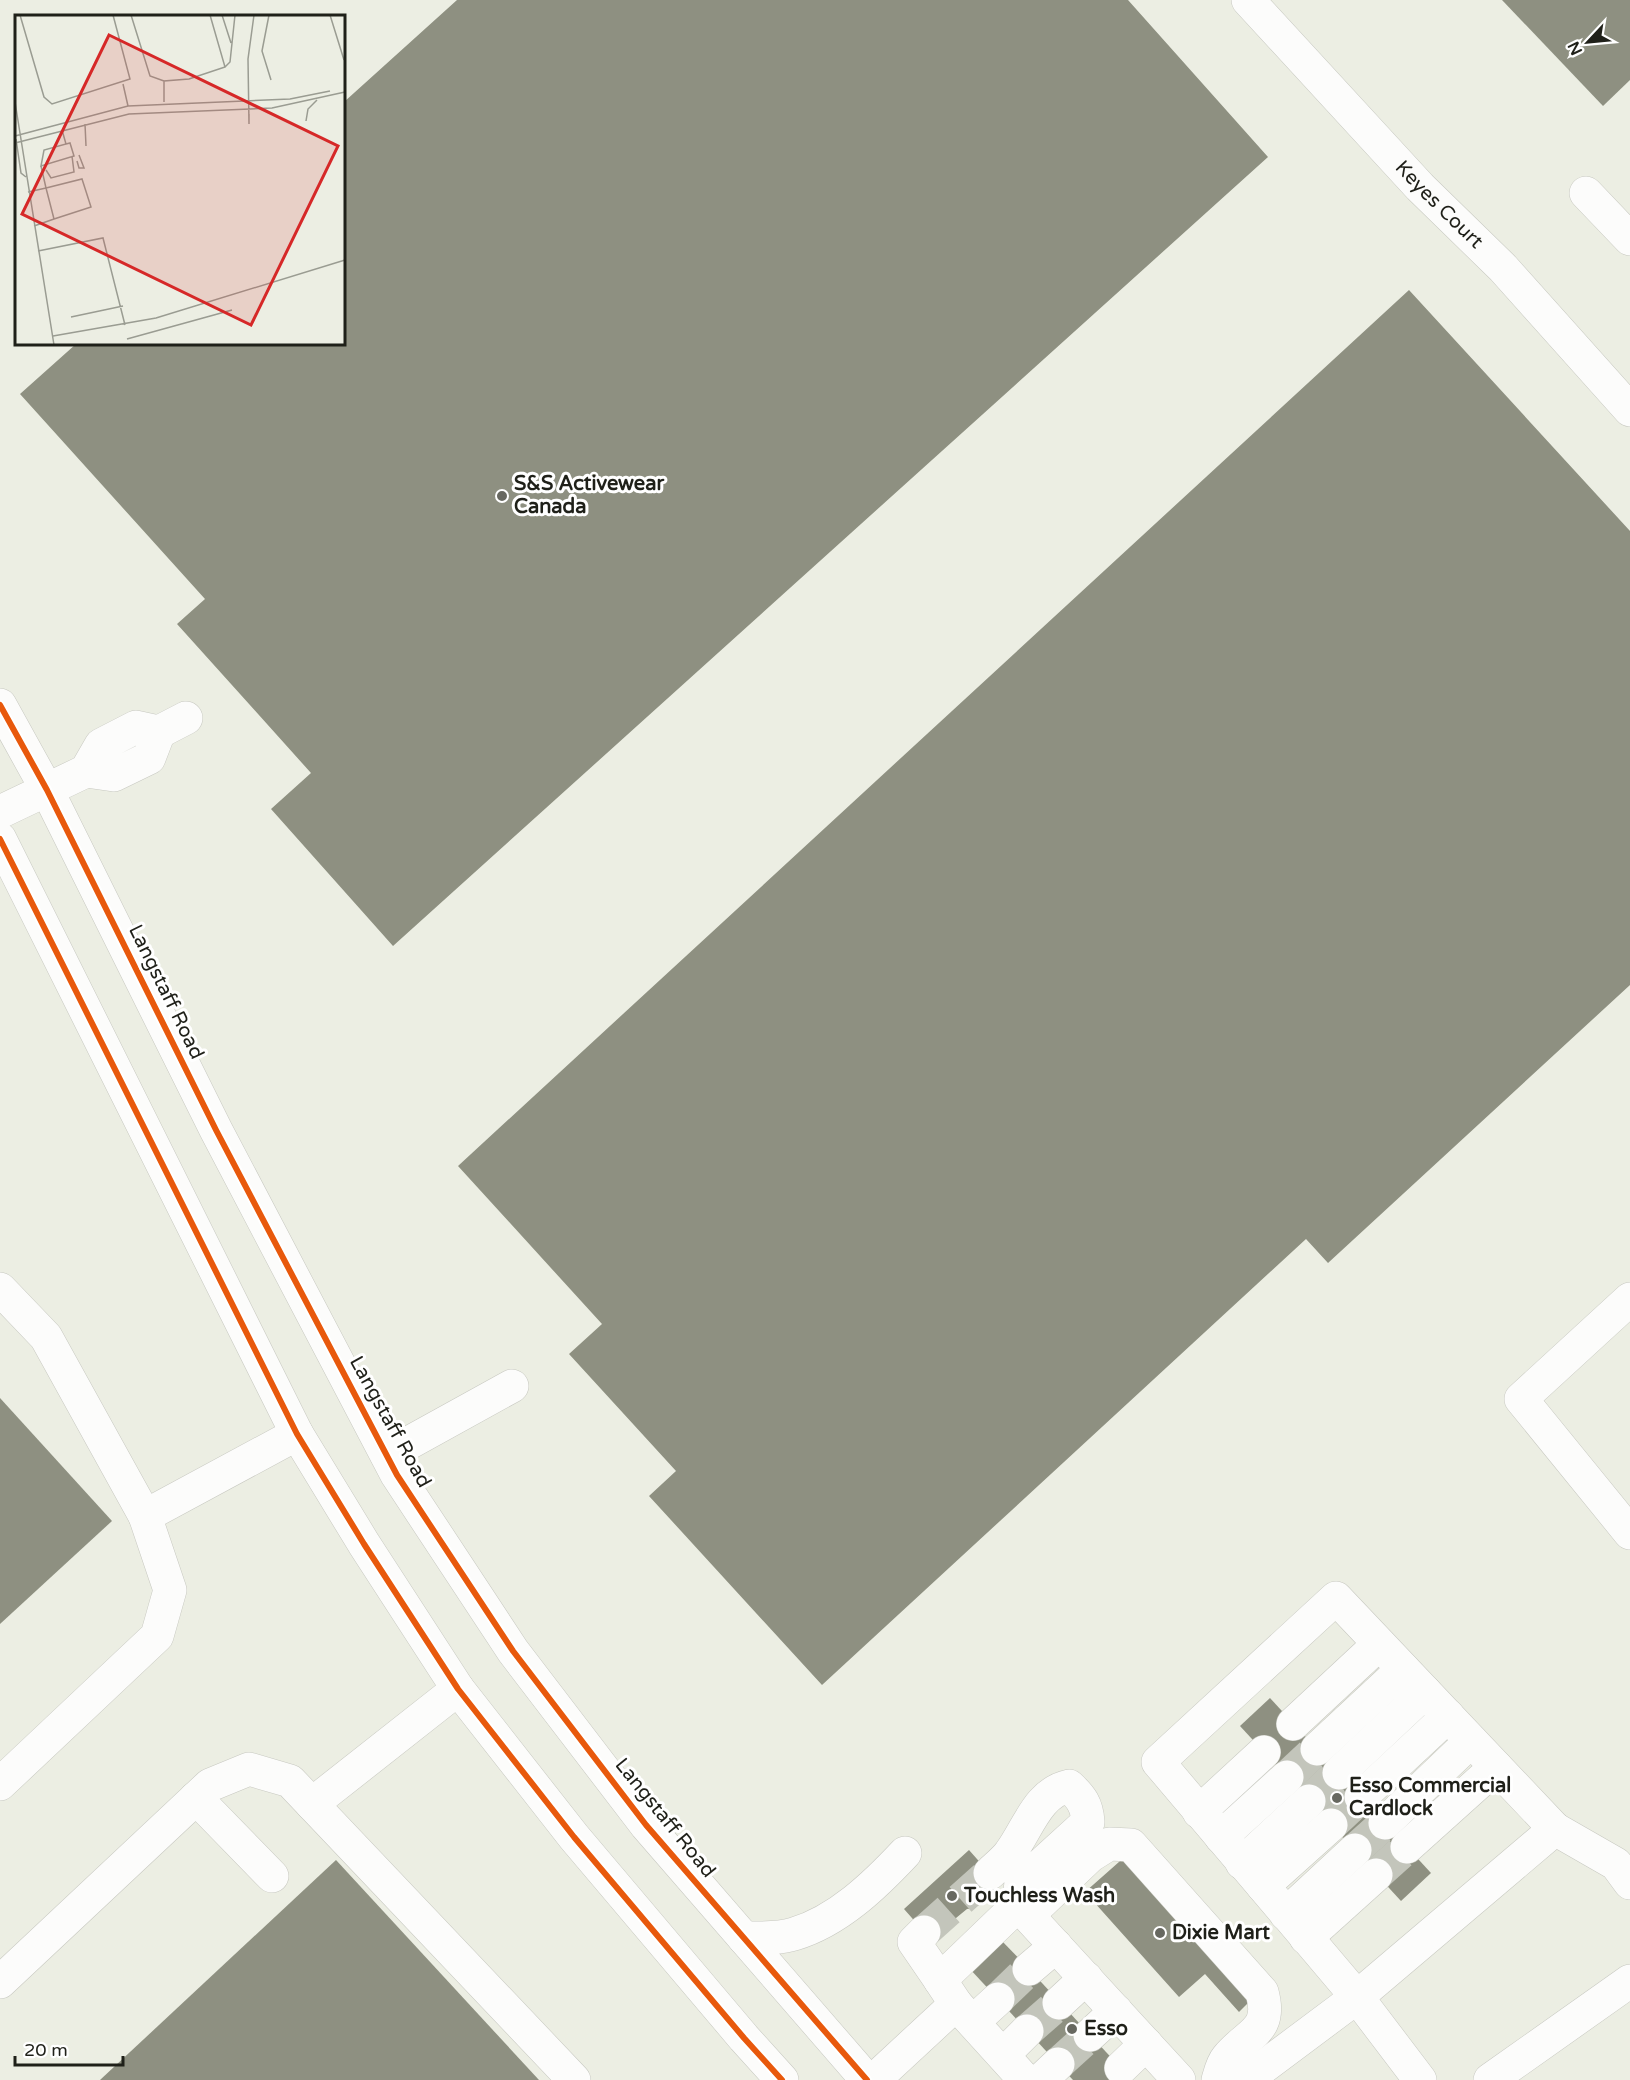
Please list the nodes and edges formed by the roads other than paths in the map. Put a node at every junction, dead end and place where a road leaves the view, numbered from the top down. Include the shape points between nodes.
1 (1248, 0) edge
2 (1586, 193) dead end
3 (1630, 239) edge
4 (1630, 410) edge
5 (0, 705) edge
6 (173, 725) dead end
7 (47, 790) junction
8 (0, 812) edge
9 (0, 839) edge
10 (0, 1289) edge
11 (1630, 1299) edge
12 (512, 1386) dead end
13 (297, 1434) junction
14 (387, 1455) junction
15 (145, 1516) junction
16 (1630, 1533) edge
17 (1379, 1644) junction
18 (1403, 1669) junction
19 (459, 1689) junction
20 (1425, 1692) junction
21 (1448, 1716) junction
22 (1293, 1724) tunnel mouth
23 (1471, 1741) junction
24 (1317, 1749) tunnel mouth
25 (1264, 1752) tunnel mouth
26 (1496, 1767) junction
27 (1339, 1773) tunnel mouth
28 (1287, 1777) tunnel mouth
29 (0, 1784) edge
30 (1361, 1797) tunnel mouth
31 (196, 1798) junction
32 (1309, 1801) tunnel mouth
33 (312, 1804) junction
34 (1199, 1812) junction
35 (1385, 1822) tunnel mouth
36 (1331, 1825) tunnel mouth
37 (1555, 1829) junction
38 (1221, 1837) junction
39 (1407, 1847) tunnel mouth
40 (1354, 1850) tunnel mouth
41 (905, 1853) dead end
42 (990, 1873) tunnel mouth
43 (1253, 1874) junction
44 (1376, 1875) tunnel mouth
45 (272, 1876) dead end
46 (1630, 1883) edge
47 (1023, 1910) junction
48 (1296, 1926) junction
49 (924, 1932) dead end
50 (744, 1938) junction
51 (1056, 1946) junction
52 (1029, 1970) tunnel mouth
53 (1086, 1978) junction
54 (1630, 1981) edge
55 (0, 1982) edge
56 (1357, 1997) junction
57 (998, 1999) tunnel mouth
58 (956, 2002) junction
59 (1059, 2002) tunnel mouth
60 (1116, 2011) junction
61 (1027, 2031) tunnel mouth
62 (1090, 2035) tunnel mouth
63 (1146, 2044) junction
64 (1003, 2055) junction
65 (1121, 2068) dead end
66 (574, 2080) edge
67 (782, 2080) edge
68 (867, 2080) edge
69 (874, 2080) edge
70 (1025, 2080) edge
71 (1179, 2080) edge
72 (1218, 2080) edge
73 (1246, 2080) edge
74 (1420, 2080) edge
75 (1490, 2080) edge

1 - 4 main road, Keyes Court via 1420,187 1503,268
2 - 3 main road
5 - 7 main road, Langstaff Road
6 - 7 main road via 149,758 114,775 86,771
7 - 8 main road
7 - 14 main road, Langstaff Road via 216,1130
9 - 13 main road
10 - 15 main road via 46,1337
11 - 16 main road via 1521,1399
12 - 14 main road
13 - 15 main road
13 - 19 main road
14 - 50 main road, Langstaff Road via 513,1651 646,1825
15 - 29 main road via 170,1590 157,1636
17 - 18 main road
17 - 22 main road
17 - 34 main road via 1336,1598 1158,1762
18 - 20 main road
18 - 24 main road
19 - 33 main road
19 - 67 main road via 574,1837
20 - 21 main road
20 - 27 main road
21 - 23 main road
21 - 30 main road
23 - 26 main road
23 - 35 main road
25 - 34 main road
26 - 37 main road
26 - 39 main road
28 - 38 main road
31 - 33 main road via 210,1785 249,1769 290,1781
31 - 45 main road
31 - 55 main road
32 - 43 main road
33 - 66 main road
34 - 38 main road
36 - 43 main road
37 - 46 main road via 1616,1864
37 - 56 main road
38 - 43 main road
40 - 48 main road
41 - 50 main road via 883,1877 834,1916 795,1934
42 - 47 main road via 1009,1855 1046,1797 1068,1786 1083,1798 1088,1822 1021,1883
43 - 48 main road
44 - 48 main road
47 - 51 main road
47 - 58 main road
47 - 72 main road via 1109,1844 1131,1845 1262,1992 1266,2007 1262,2026 1226,2059
48 - 56 main road
49 - 58 main road via 915,1942
50 - 68 main road, Langstaff Road
51 - 52 main road
51 - 53 main road
53 - 59 main road
53 - 60 main road
54 - 75 main road
56 - 73 main road
56 - 74 main road
57 - 58 main road
58 - 64 main road
58 - 69 main road
60 - 62 main road
60 - 63 main road
61 - 64 main road
63 - 65 main road
63 - 71 main road
64 - 70 main road

